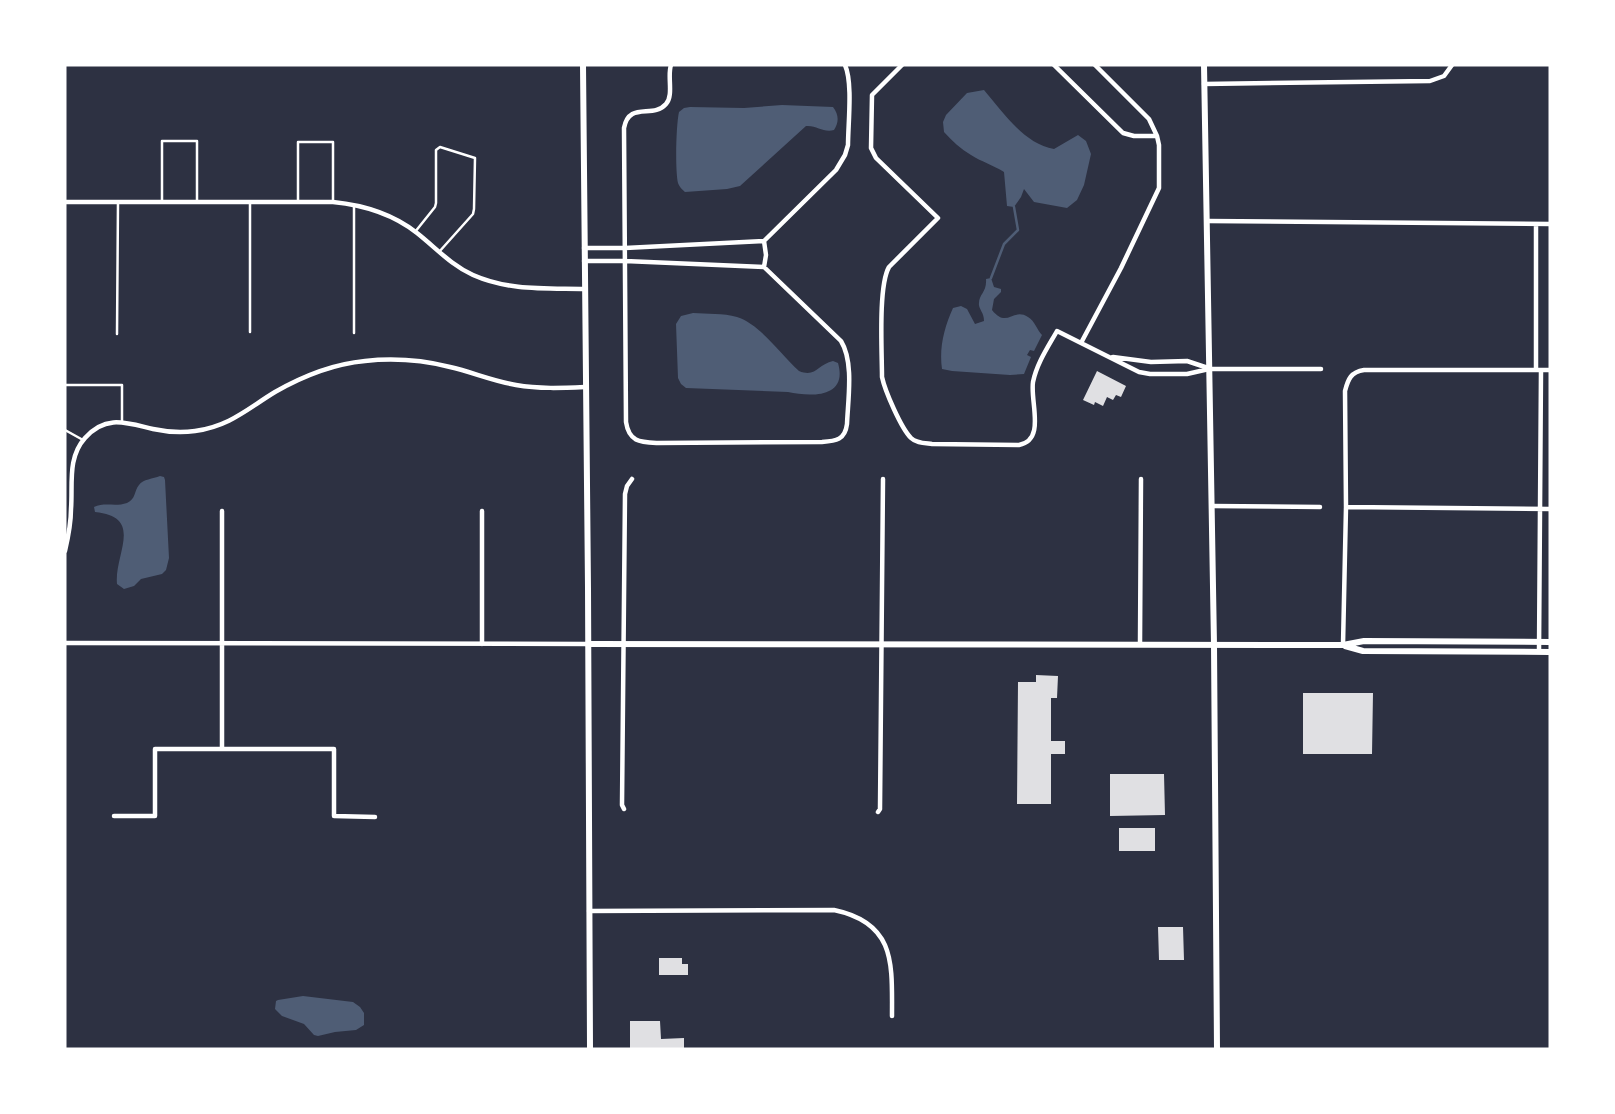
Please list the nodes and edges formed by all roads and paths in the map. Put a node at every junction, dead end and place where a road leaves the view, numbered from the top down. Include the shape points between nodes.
1 (583, 65) edge
2 (671, 65) edge
3 (845, 65) edge
4 (902, 65) edge
5 (1054, 65) edge
6 (1095, 65) edge
7 (1204, 65) edge
8 (1452, 65) edge
9 (1204, 83) junction
10 (1157, 136) junction
11 (65, 202) edge
12 (118, 202) junction
13 (162, 202) junction
14 (197, 202) junction
15 (250, 202) junction
16 (298, 202) junction
17 (333, 202) junction
18 (355, 205) junction
19 (1207, 221) junction
20 (1536, 224) junction
21 (1550, 224) edge
22 (415, 232) junction
23 (764, 240) junction
24 (584, 248) junction
25 (625, 248) junction
26 (439, 252) junction
27 (584, 261) junction
28 (625, 261) junction
29 (764, 267) junction
30 (584, 289) junction
31 (250, 332) dead end
32 (354, 333) dead end
33 (117, 334) dead end
34 (1081, 343) junction
35 (1105, 355) junction
36 (1209, 369) junction
37 (1321, 369) dead end
38 (1538, 370) junction
39 (1550, 370) edge
40 (65, 385) edge
41 (585, 387) junction
42 (122, 421) junction
43 (65, 430) edge
44 (83, 440) junction
45 (632, 479) dead end
46 (883, 479) dead end
47 (1141, 479) dead end
48 (1212, 506) junction
49 (1320, 507) dead end
50 (1346, 507) junction
51 (1540, 509) junction
52 (1550, 509) edge
53 (222, 510) dead end
54 (482, 511) dead end
55 (67, 527) edge
56 (65, 551) edge
57 (1539, 642) junction
58 (1550, 642) edge
59 (65, 643) edge
60 (222, 644) junction
61 (482, 644) junction
62 (588, 644) junction
63 (624, 644) junction
64 (1140, 644) junction
65 (881, 645) junction
66 (1214, 645) junction
67 (1343, 645) junction
68 (1539, 652) junction
69 (1550, 652) edge
70 (222, 749) junction
71 (624, 810) dead end
72 (878, 812) dead end
73 (114, 816) dead end
74 (375, 817) dead end
75 (590, 911) junction
76 (892, 1016) dead end
77 (590, 1049) edge
78 (1217, 1049) edge

1 - 24 main road
2 - 25 street via 666,104 634,113 625,122
3 - 23 street via 849,83 845,155 836,170
4 - 34 street via 872,95 871,148 938,218 886,273 882,377 906,432 919,443 1027,444 1034,431 1033,382 1042,358 1057,331
5 - 10 street via 1123,133
6 - 10 street via 1149,120
7 - 9 main road
8 - 9 street via 1444,76 1417,82
9 - 19 main road
10 - 34 street via 1159,188
11 - 12 street
12 - 13 street
12 - 33 lane
13 - 14 street
13 - 14 lane via 162,141 197,141
14 - 15 street
15 - 16 street
15 - 31 lane
16 - 17 street
16 - 17 lane via 298,142 333,142
17 - 18 street
18 - 22 street via 386,214
18 - 32 lane
19 - 20 street
19 - 36 main road
20 - 21 street
20 - 38 street
22 - 26 street
22 - 26 lane via 435,207 436,150 440,147 475,158 473,214
23 - 25 street
23 - 29 street
24 - 25 street
24 - 27 main road
25 - 28 street
26 - 30 street via 474,275 509,286
27 - 28 street
27 - 30 main road
28 - 29 street
28 - 29 street via 626,422 635,439 658,443 839,440 847,424 846,349
30 - 41 main road
34 - 35 street
35 - 36 street via 1151,362 1186,361
35 - 36 street via 1150,374
36 - 37 street
36 - 48 main road
38 - 39 street
38 - 50 street via 1364,370 1352,374 1345,391
38 - 51 street
40 - 42 lane via 122,385
41 - 42 street via 516,385 413,360 365,361 303,378 215,427 174,432
41 - 62 main road
42 - 44 street via 100,426
43 - 44 lane
44 - 55 street via 73,462
45 - 63 street via 625,494
46 - 65 street
47 - 64 street
48 - 49 street
48 - 66 main road
50 - 51 street
50 - 67 street
51 - 52 street
51 - 57 street
53 - 60 street
54 - 61 street
55 - 56 street
57 - 58 main road
57 - 67 main road via 1364,641
57 - 68 street
59 - 60 street
60 - 61 street
60 - 70 street
61 - 62 street
62 - 63 main road
62 - 75 main road
63 - 65 main road
63 - 71 street
64 - 65 main road
64 - 66 main road
65 - 72 street
66 - 67 main road
66 - 78 main road
67 - 68 main road via 1366,651
68 - 69 main road
70 - 73 street via 155,749 155,816
70 - 74 street via 334,749 334,817
75 - 76 street via 848,913 869,926 888,951
75 - 77 main road

